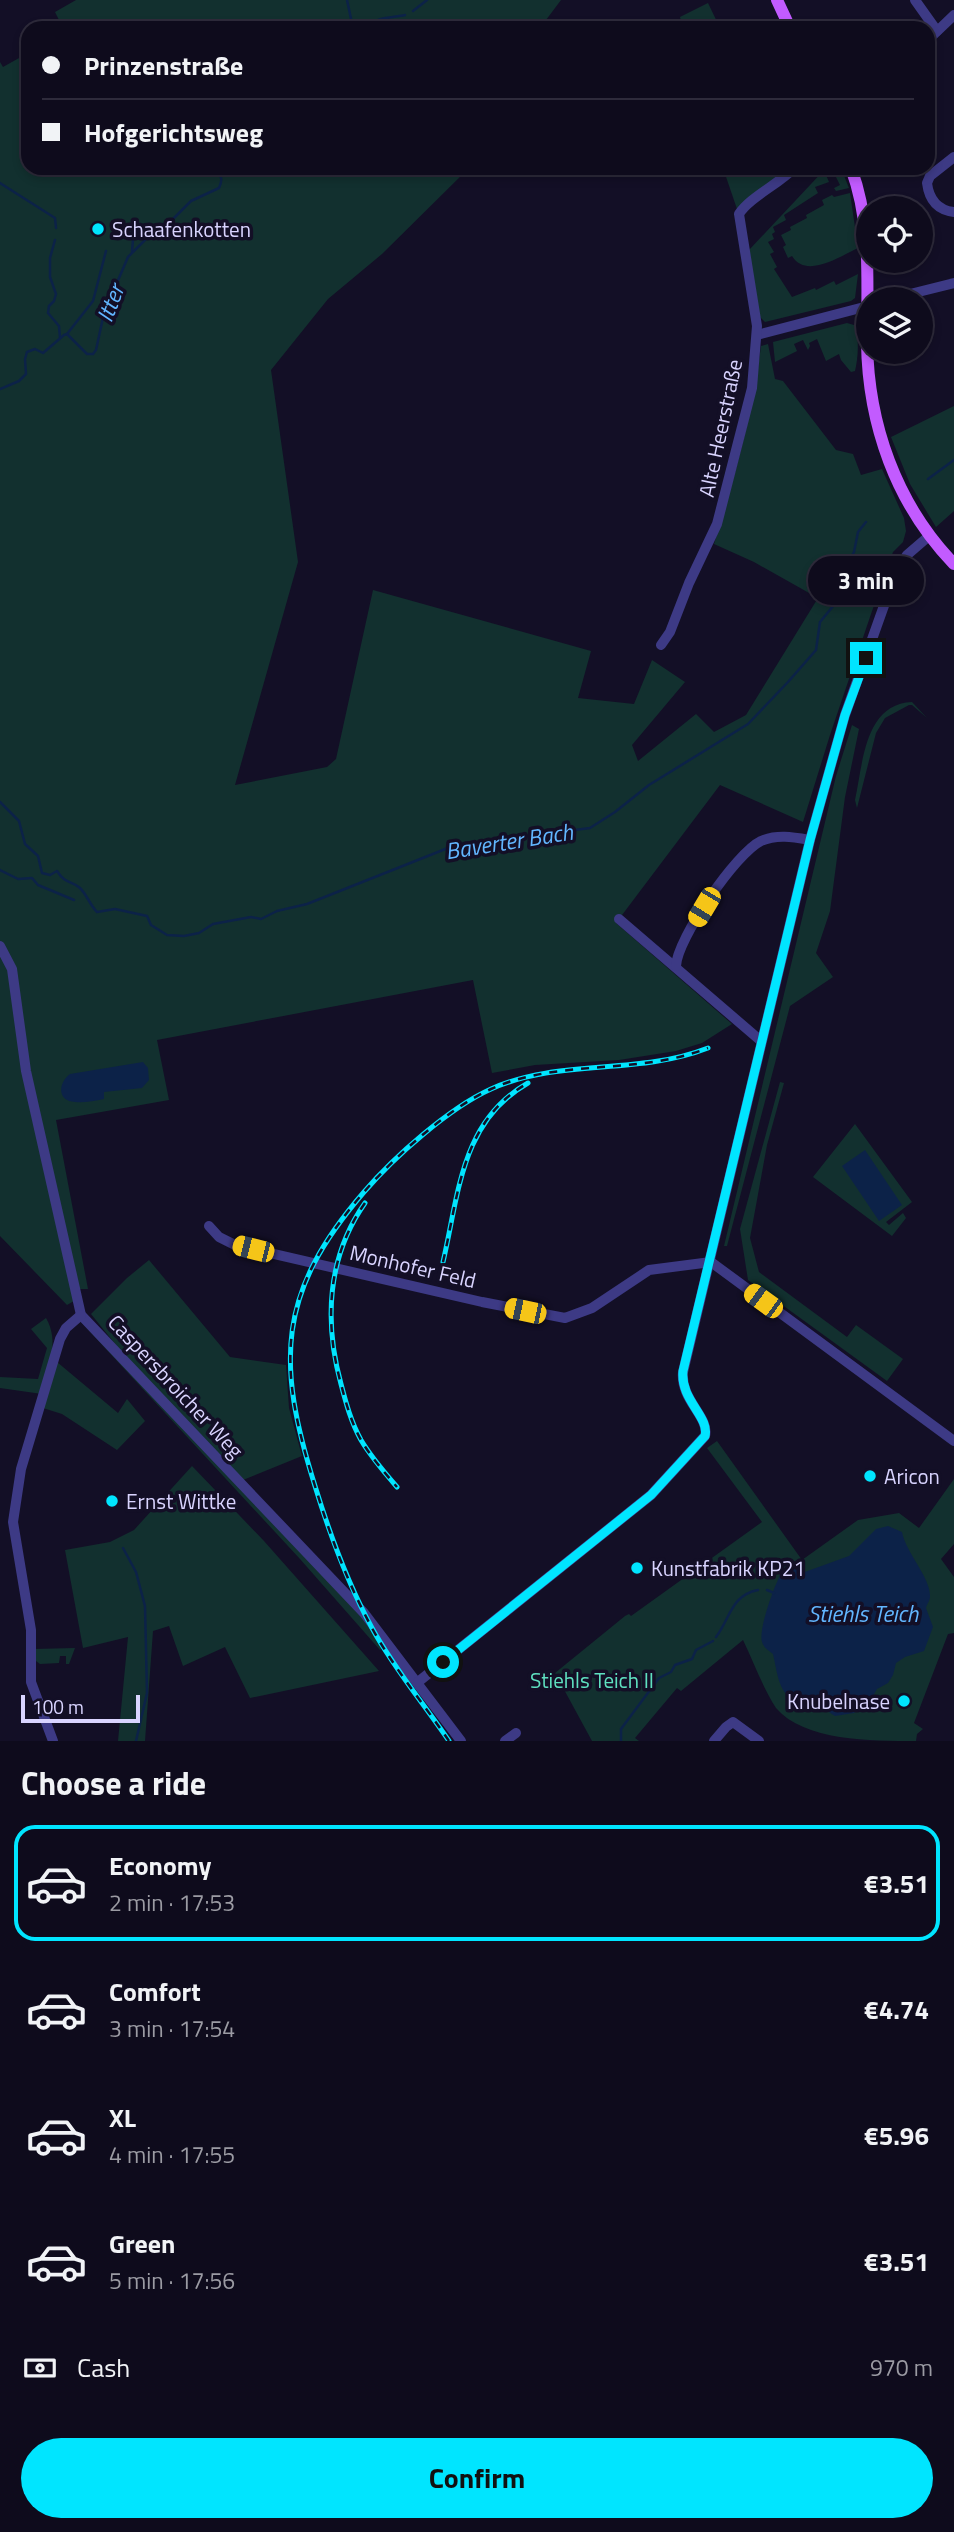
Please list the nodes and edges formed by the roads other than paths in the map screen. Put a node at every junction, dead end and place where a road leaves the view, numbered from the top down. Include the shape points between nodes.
1 (777, 0) edge
2 (915, 0) edge
3 (954, 15) edge
4 (787, 21) edge
5 (930, 21) edge
6 (935, 28) edge
7 (937, 31) joint
8 (954, 157) edge
9 (935, 169) edge
10 (788, 175) edge
11 (853, 175) edge
12 (925, 175) edge
13 (954, 212) edge
14 (954, 283) edge
15 (868, 287) edge
16 (933, 288) edge
17 (856, 309) edge
18 (757, 335) junction
19 (870, 364) edge
20 (929, 536) junction
21 (954, 564) edge
22 (661, 645) dead end
23 (810, 840) junction
24 (619, 919) dead end
25 (0, 946) edge
26 (676, 966) junction
27 (761, 1041) junction
28 (209, 1227) dead end
29 (711, 1262) junction
30 (80, 1315) junction
31 (954, 1441) edge
32 (418, 1682) junction
33 (516, 1733) dead end
34 (53, 1741) edge
35 (461, 1741) edge
36 (505, 1741) edge
37 (714, 1741) edge
38 (759, 1741) edge

1 - 4 main road
2 - 5 street
3 - 7 street
6 - 7 street
8 - 9 street
10 - 18 street, Alte Heerstraße via 747,205 738,218
11 - 15 main road via 866,223
12 - 13 street via 933,202
14 - 16 street
17 - 18 street
18 - 22 street, Alte Heerstraße via 752,388 721,511
19 - 20 main road via 879,431 901,489
20 - 21 main road
20 - 23 street via 904,558 894,578 845,715
23 - 26 street via 776,837 750,848 710,897 679,950
23 - 27 street
24 - 26 street
25 - 30 street, Caspersbroicher Weg via 12,969 26,1071
26 - 27 street
27 - 29 street
28 - 29 street, Monhofer Feld via 235,1244 565,1318 592,1308 649,1270
29 - 31 street
29 - 32 street via 683,1378 688,1398 706,1427 705,1436 651,1495
30 - 32 street, Caspersbroicher Weg via 364,1614
30 - 34 street via 60,1339 21,1469 13,1522 31,1630 31,1682
32 - 35 street, Caspersbroicher Weg
33 - 36 street
37 - 38 street via 733,1722

